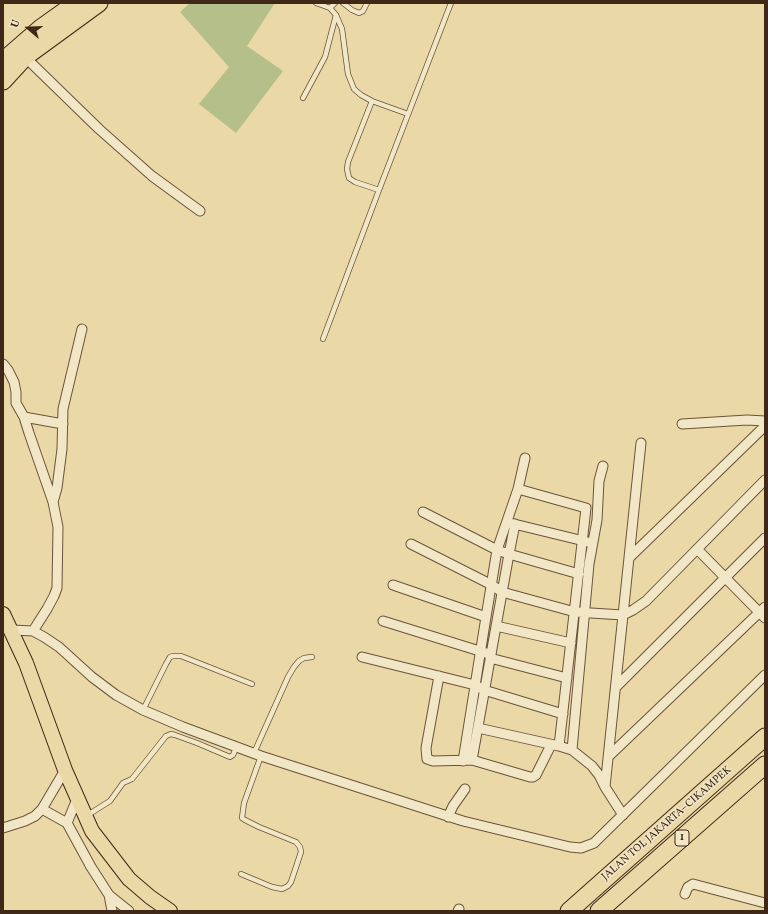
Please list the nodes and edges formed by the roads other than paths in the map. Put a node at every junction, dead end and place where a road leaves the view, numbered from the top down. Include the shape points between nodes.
1 (76, 3) edge
2 (99, 3) edge
3 (316, 3) edge
4 (335, 3) edge
5 (343, 3) edge
6 (367, 3) edge
7 (451, 3) edge
8 (330, 8) junction
9 (336, 15) junction
10 (25, 57) junction
11 (3, 61) edge
12 (3, 81) edge
13 (303, 98) dead end
14 (372, 101) junction
15 (408, 114) junction
16 (379, 190) junction
17 (200, 211) dead end
18 (82, 329) dead end
19 (323, 339) dead end
20 (3, 364) edge
21 (24, 417) junction
22 (765, 421) edge
23 (63, 424) junction
24 (682, 424) dead end
25 (765, 426) edge
26 (640, 443) dead end
27 (525, 458) dead end
28 (603, 466) dead end
29 (765, 480) edge
30 (518, 489) junction
31 (53, 502) junction
32 (423, 512) dead end
33 (511, 523) junction
34 (765, 538) edge
35 (582, 541) junction
36 (593, 543) junction
37 (411, 544) dead end
38 (697, 549) junction
39 (498, 550) junction
40 (509, 554) junction
41 (629, 558) junction
42 (579, 574) junction
43 (725, 577) junction
44 (393, 585) dead end
45 (492, 585) junction
46 (502, 592) junction
47 (575, 612) junction
48 (585, 612) junction
49 (763, 612) edge
50 (3, 614) edge
51 (623, 615) junction
52 (486, 617) junction
53 (383, 621) dead end
54 (496, 626) junction
55 (12, 630) junction
56 (33, 631) junction
57 (571, 643) junction
58 (480, 652) junction
59 (491, 656) junction
60 (312, 657) dead end
61 (362, 657) dead end
62 (765, 675) edge
63 (439, 676) junction
64 (567, 678) junction
65 (252, 684) dead end
66 (475, 685) junction
67 (616, 687) junction
68 (484, 690) junction
69 (565, 696) junction
70 (577, 698) junction
71 (143, 710) junction
72 (563, 714) junction
73 (478, 728) junction
74 (765, 737) edge
75 (556, 745) junction
76 (237, 746) junction
77 (572, 750) junction
78 (258, 754) junction
79 (608, 757) junction
80 (468, 760) junction
81 (765, 765) edge
82 (66, 770) junction
83 (605, 787) junction
84 (465, 789) dead end
85 (77, 799) junction
86 (42, 809) junction
87 (623, 815) junction
88 (85, 817) junction
89 (448, 817) junction
90 (67, 823) junction
91 (3, 828) edge
92 (241, 874) dead end
93 (685, 894) dead end
94 (109, 895) junction
95 (765, 903) edge
96 (112, 911) edge
97 (129, 911) edge
98 (170, 911) edge
99 (569, 911) edge
100 (599, 911) edge

1 - 11 highway via 41,28
2 - 10 highway
3 - 8 lane
4 - 8 lane
5 - 6 lane via 359,13
7 - 15 lane
8 - 9 lane
9 - 13 lane via 325,57
9 - 14 lane via 342,29 350,82 354,89
10 - 12 highway
10 - 17 street via 152,176
14 - 15 lane
14 - 16 lane via 347,169 349,178 355,182
15 - 16 lane
16 - 19 lane
18 - 23 street via 63,409
20 - 21 street via 14,382 16,403
21 - 23 street
21 - 31 street
22 - 24 street
23 - 31 street
25 - 41 street
26 - 41 street
27 - 30 street
28 - 36 street via 599,481
29 - 38 street
30 - 33 street
30 - 35 street via 586,508
31 - 56 street via 58,527 57,588
32 - 39 street
33 - 35 street
33 - 39 street
33 - 40 street
34 - 43 street
35 - 36 street
35 - 42 street
36 - 48 street
37 - 45 street
38 - 43 street
38 - 51 street via 646,601
39 - 40 street
39 - 45 street
40 - 42 street
40 - 46 street
41 - 51 street
42 - 47 street
43 - 49 street
43 - 67 street
44 - 52 street
45 - 46 street
45 - 52 street
46 - 47 street
46 - 54 street
47 - 48 street
47 - 57 street
48 - 51 street
48 - 70 street
49 - 79 street
50 - 55 main road
51 - 67 street
52 - 58 street
53 - 58 street
54 - 57 street
54 - 59 street
55 - 56 street
55 - 82 main road
56 - 71 street via 59,647 116,695
57 - 64 street
58 - 59 street
58 - 66 street
59 - 64 street
59 - 68 street
60 - 78 lane via 299,661 288,677
61 - 63 street
62 - 87 street
63 - 66 street
63 - 80 street via 426,748 427,759
64 - 69 street
65 - 71 lane via 181,656 172,656
66 - 68 street
66 - 80 street
67 - 79 street
68 - 72 street
68 - 73 street
69 - 70 street
69 - 72 street
70 - 77 street
71 - 76 street
72 - 75 street
73 - 75 street
73 - 80 street
74 - 99 highway, JALAN TOL JAKARTA–CIKAMPEK / 1
75 - 77 street
75 - 80 street via 533,777
76 - 78 street
76 - 88 lane via 230,757 170,734 132,780 122,783 110,801
77 - 83 street via 592,766
78 - 89 street
78 - 92 lane via 242,818 296,842 301,852 291,882 282,889
79 - 83 street
81 - 100 highway, JALAN TOL JAKARTA–CIKAMPEK / 1
82 - 85 main road
82 - 86 street
83 - 87 street
84 - 89 street
85 - 88 main road
85 - 90 street
86 - 90 street
86 - 91 street via 35,816
87 - 89 street via 594,843 581,848
88 - 98 main road via 99,841 129,879
90 - 94 street
93 - 95 street via 688,887 693,884
94 - 96 street
94 - 97 street

